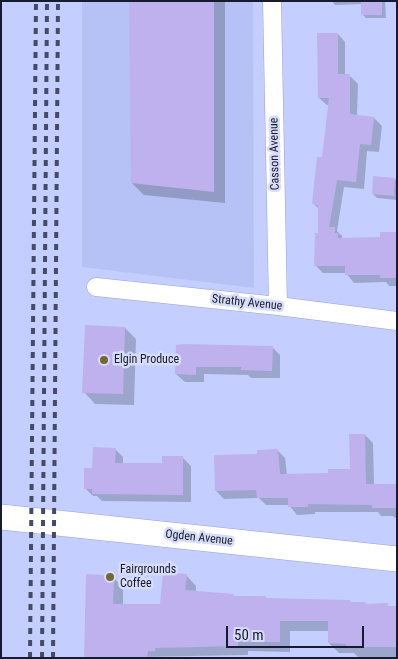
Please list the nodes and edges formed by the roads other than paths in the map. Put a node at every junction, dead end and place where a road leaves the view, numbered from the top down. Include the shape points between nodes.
1 (272, 1) edge
2 (96, 287) dead end
3 (278, 306) junction
4 (397, 321) edge
5 (1, 517) edge
6 (397, 559) edge

1 - 3 street, Casson Avenue
2 - 3 street, Strathy Avenue
3 - 4 street, Strathy Avenue
5 - 6 street, Ogden Avenue

